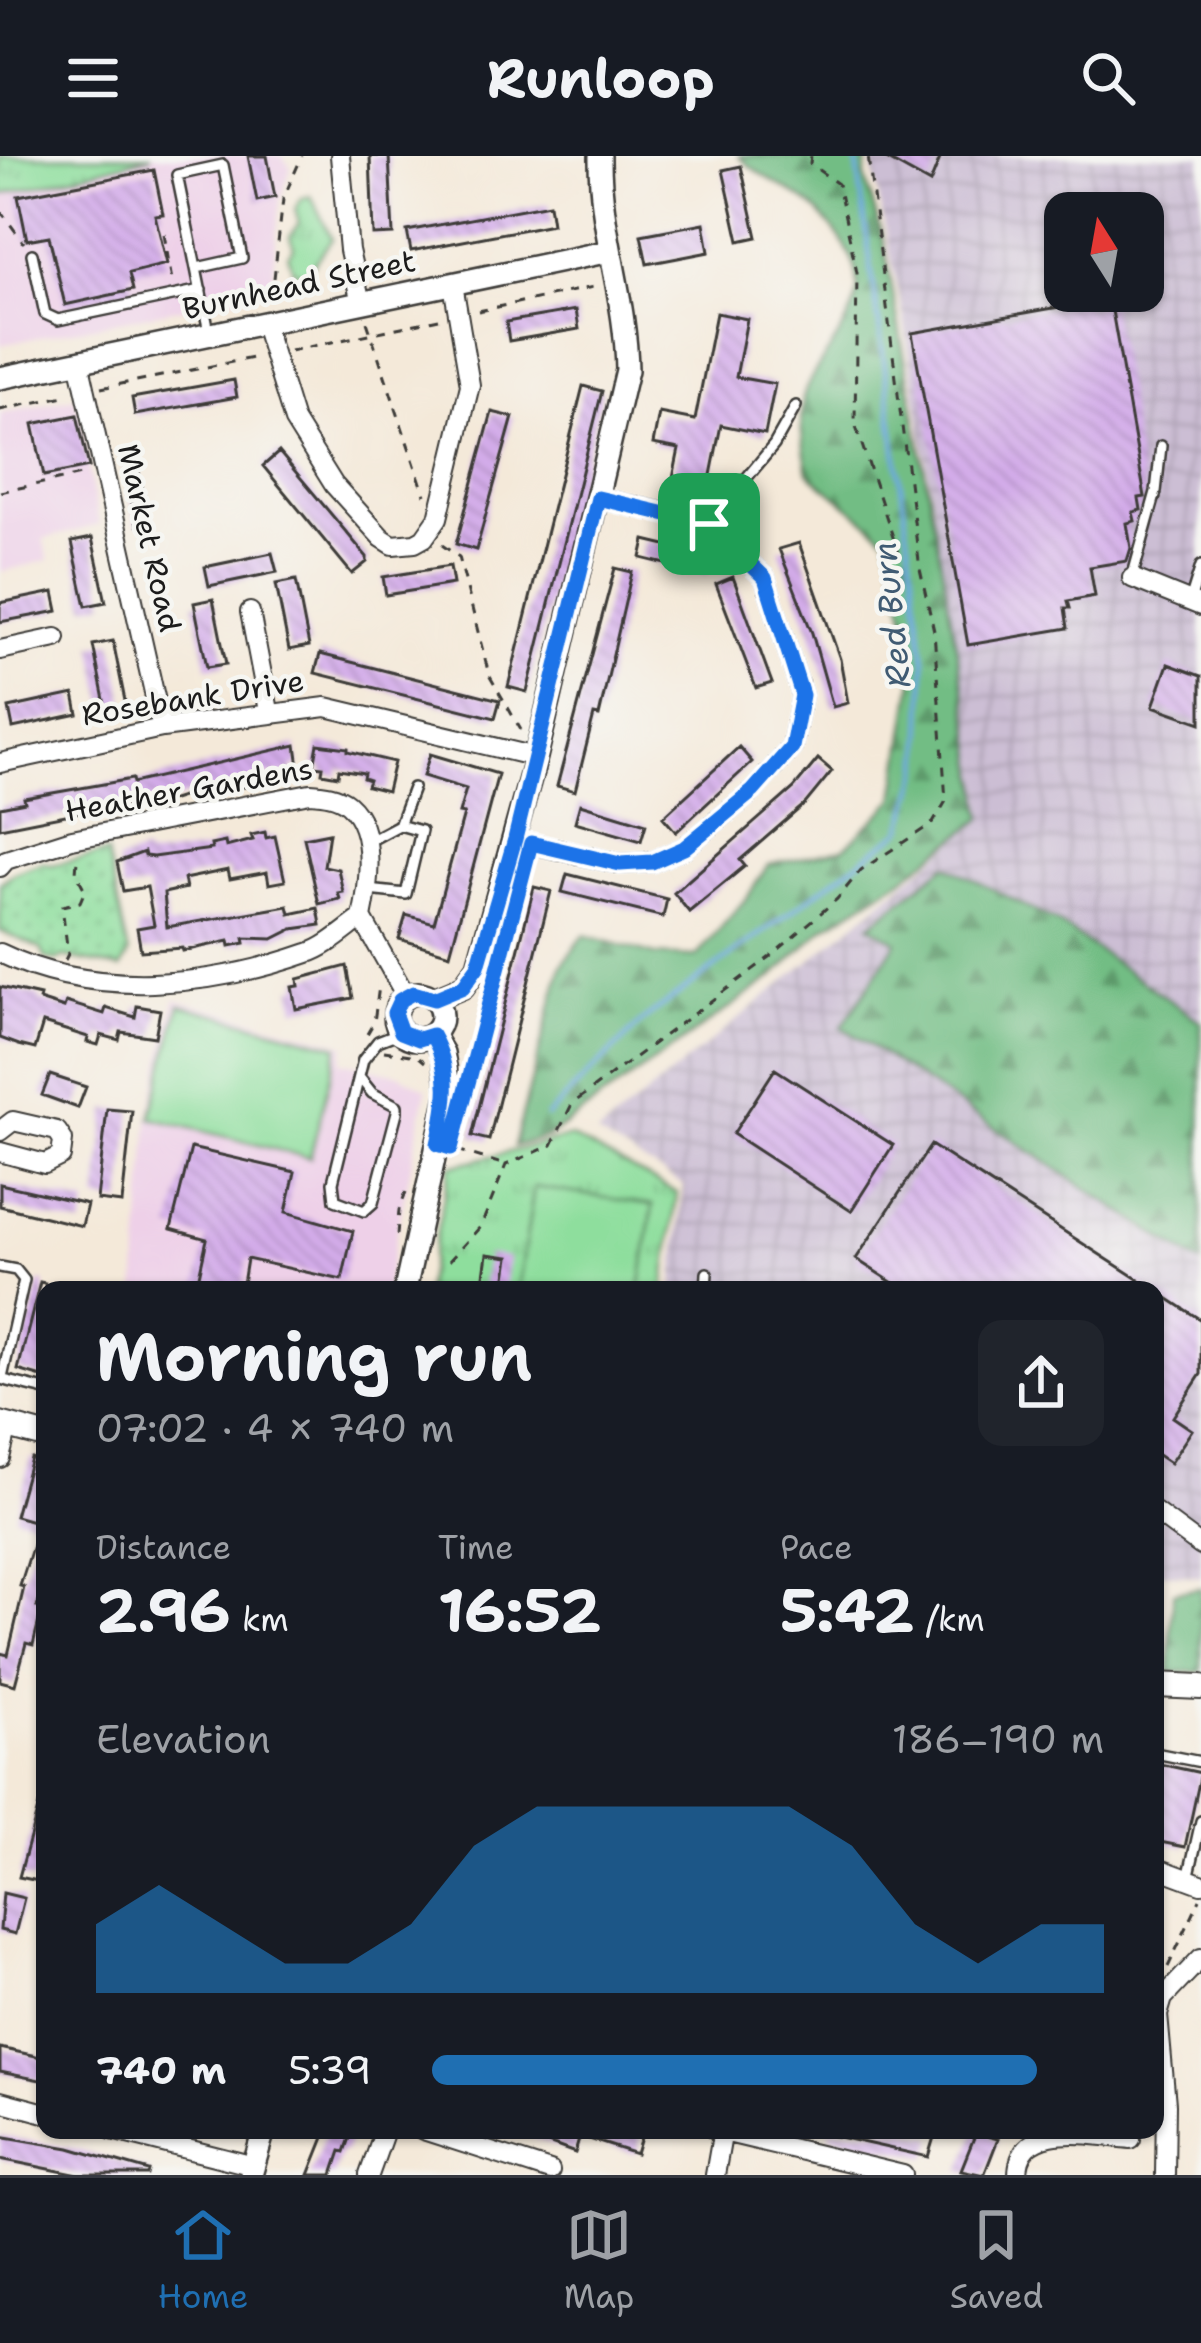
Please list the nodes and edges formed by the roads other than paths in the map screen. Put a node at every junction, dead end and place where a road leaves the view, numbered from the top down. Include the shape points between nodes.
1 (340, 156) edge
2 (600, 156) edge
3 (610, 251) junction
4 (32, 254) road end
5 (196, 268) junction
6 (453, 284) junction
7 (201, 290) junction
8 (362, 303) junction
9 (264, 324) junction
10 (209, 335) junction
11 (79, 362) junction
12 (0, 378) edge
13 (796, 406) dead end
14 (1160, 446) dead end
15 (598, 498) junction
16 (709, 524) junction
17 (1201, 566) edge
18 (1132, 578) joint
19 (1195, 604) edge
20 (250, 612) dead end
21 (56, 638) dead end
22 (0, 650) edge
23 (269, 711) junction
24 (163, 728) junction
25 (536, 757) junction
26 (0, 763) edge
27 (413, 788) dead end
28 (399, 825) junction
29 (515, 839) junction
30 (367, 842) junction
31 (0, 867) edge
32 (368, 890) junction
33 (362, 918) junction
34 (0, 953) edge
35 (406, 995) junction
36 (434, 999) junction
37 (401, 1032) junction
38 (432, 1035) junction
39 (359, 1077) junction
40 (0, 1131) edge
41 (0, 1153) edge
42 (0, 1267) edge
43 (707, 1273) dead end
44 (407, 1281) edge
45 (707, 1281) edge
46 (2, 1359) edge
47 (1, 1378) edge
48 (36, 1388) edge
49 (4, 1425) edge
50 (36, 1434) edge
51 (0, 1458) edge
52 (1164, 1519) edge
53 (1201, 1546) edge
54 (1164, 1685) edge
55 (1201, 1687) edge
56 (1164, 1755) edge
57 (1201, 1762) edge
58 (1201, 1821) edge
59 (1164, 1870) edge
60 (1194, 1881) edge
61 (1201, 1962) edge
62 (1164, 1995) edge
63 (1164, 2082) edge
64 (0, 2102) edge
65 (36, 2111) edge
66 (143, 2139) edge
67 (261, 2139) edge
68 (382, 2139) edge
69 (451, 2139) edge
70 (719, 2139) edge
71 (753, 2139) edge
72 (1037, 2139) edge
73 (252, 2171) edge
74 (550, 2171) dead end
75 (369, 2175) edge
76 (715, 2175) edge
77 (903, 2175) edge
78 (1018, 2175) edge
79 (1166, 2175) edge

1 - 8 street
2 - 3 street
3 - 6 street, Burnhead Street
3 - 15 street via 627,370
4 - 7 lane via 45,314 58,320
5 - 5 lane via 177,175 223,165 242,258
5 - 7 lane
6 - 8 street, Burnhead Street
6 - 9 street via 470,385 438,518 415,543 382,538 334,485 294,421
7 - 10 lane
8 - 9 street, Burnhead Street
9 - 10 street, Burnhead Street
10 - 11 street, Burnhead Street
11 - 12 street, Burnhead Street
11 - 24 street, Market Road
13 - 16 lane
14 - 18 lane
15 - 16 street
15 - 25 street
16 - 29 street via 765,578 802,695 792,747 684,848 652,862 620,864
17 - 19 lane
18 - 19 street
20 - 23 street
21 - 22 street
23 - 24 street, Rosebank Drive
23 - 25 street, Rosebank Drive via 326,707
24 - 26 street, Rosebank Drive
25 - 29 street
27 - 28 lane
28 - 30 lane
28 - 32 lane via 421,832 406,894
29 - 36 street via 478,966 463,987
30 - 31 street, Heather Gardens via 350,805 310,793 72,839
30 - 32 street
32 - 33 street
33 - 34 street via 312,952 198,980 110,983
33 - 35 street
35 - 36 street
35 - 37 street via 394,1013
36 - 38 street via 441,1017
37 - 38 street
37 - 39 lane via 378,1041
38 - 44 street via 449,1091
39 - 39 lane via 397,1106 373,1203 364,1211 335,1200 333,1182
40 - 41 street via 14,1121 44,1126 57,1131 63,1148 45,1164
42 - 46 lane via 24,1280
43 - 45 lane
46 - 47 lane
47 - 48 lane
49 - 50 main road
49 - 51 street
52 - 53 street
54 - 55 main road
56 - 57 lane
58 - 60 lane
59 - 60 street
61 - 62 street via 1169,1980
63 - 79 street
64 - 65 street
66 - 73 street
67 - 73 street
68 - 75 street
69 - 74 street
70 - 76 street
71 - 77 street
72 - 78 street via 1024,2150

